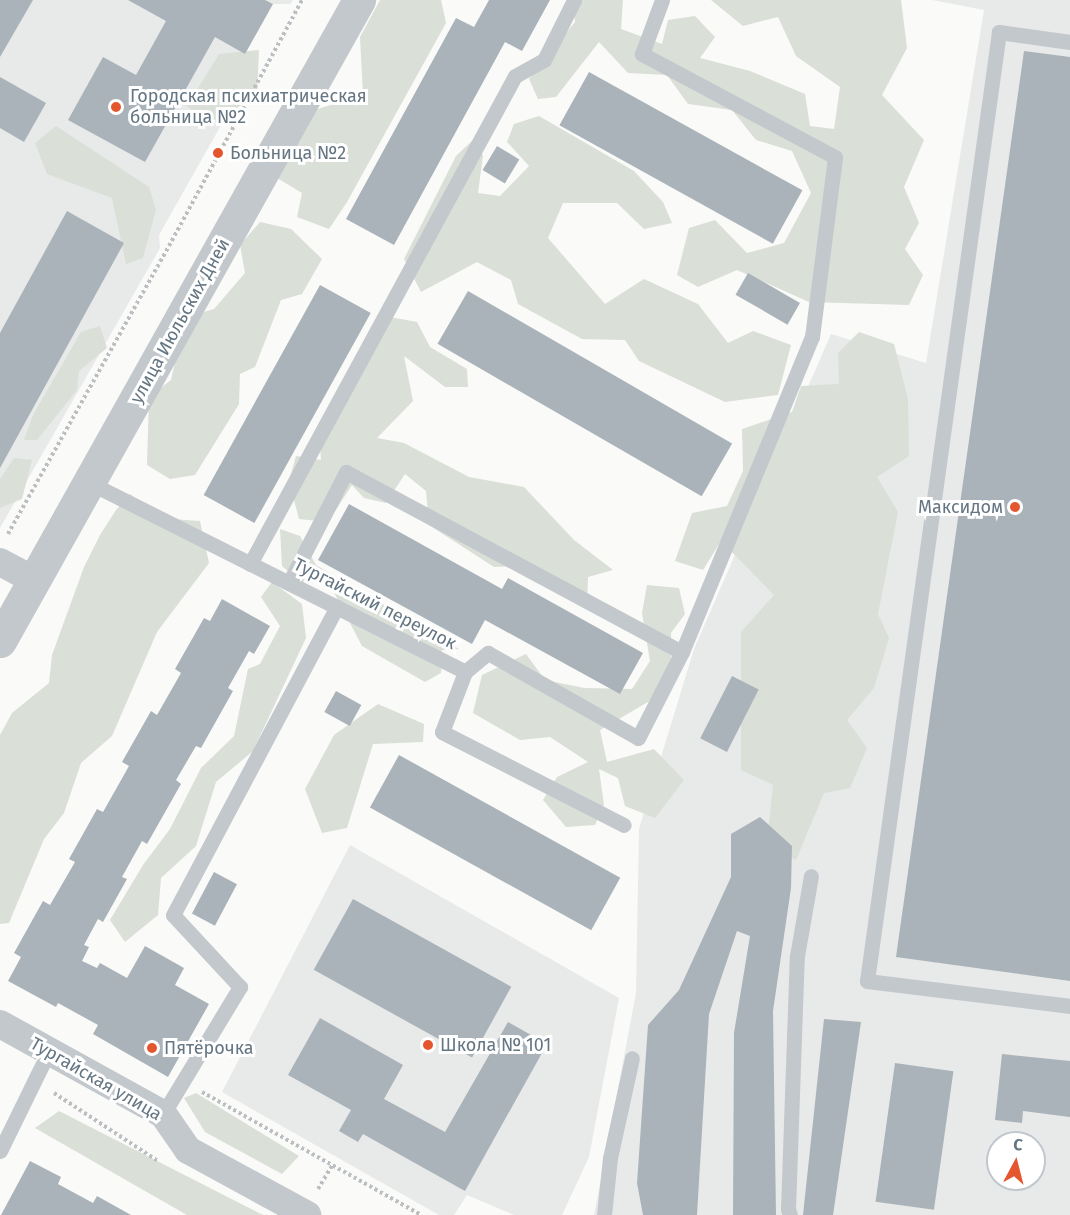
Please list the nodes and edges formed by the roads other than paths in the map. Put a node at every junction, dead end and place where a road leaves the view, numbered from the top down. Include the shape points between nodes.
1 (358, 0) edge
2 (574, 0) edge
3 (662, 0) edge
4 (1070, 42) edge
5 (90, 483) junction
6 (3, 550) edge
7 (250, 564) junction
8 (34, 580) junction
9 (289, 583) junction
10 (336, 606) junction
11 (0, 642) edge
12 (682, 652) junction
13 (465, 672) junction
14 (624, 825) dead end
15 (811, 876) dead end
16 (1070, 1006) edge
17 (0, 1024) edge
18 (49, 1051) junction
19 (632, 1058) dead end
20 (163, 1114) junction
21 (0, 1151) edge
22 (308, 1215) edge
23 (604, 1215) edge
24 (790, 1215) edge

1 - 5 street, улица Июльских Дней
2 - 7 lane via 544,60 515,76
3 - 12 lane via 642,54 835,157 812,337
4 - 16 lane via 999,32 867,981
5 - 7 lane, Тургайский переулок
5 - 8 street, улица Июльских Дней
6 - 8 street
7 - 9 lane, Тургайский переулок
8 - 11 street, улица Июльских Дней
9 - 10 lane, Тургайский переулок
9 - 12 lane via 346,472
10 - 13 lane, Тургайский переулок
10 - 20 lane via 172,915 240,987
12 - 13 lane via 638,738 488,653
13 - 14 lane, Тургайский переулок via 442,732
15 - 24 lane via 797,956
17 - 18 street, Тургайская улица
18 - 20 street, Тургайская улица
18 - 21 lane
19 - 23 lane via 610,1158
20 - 22 street, Тургайская улица via 188,1150

